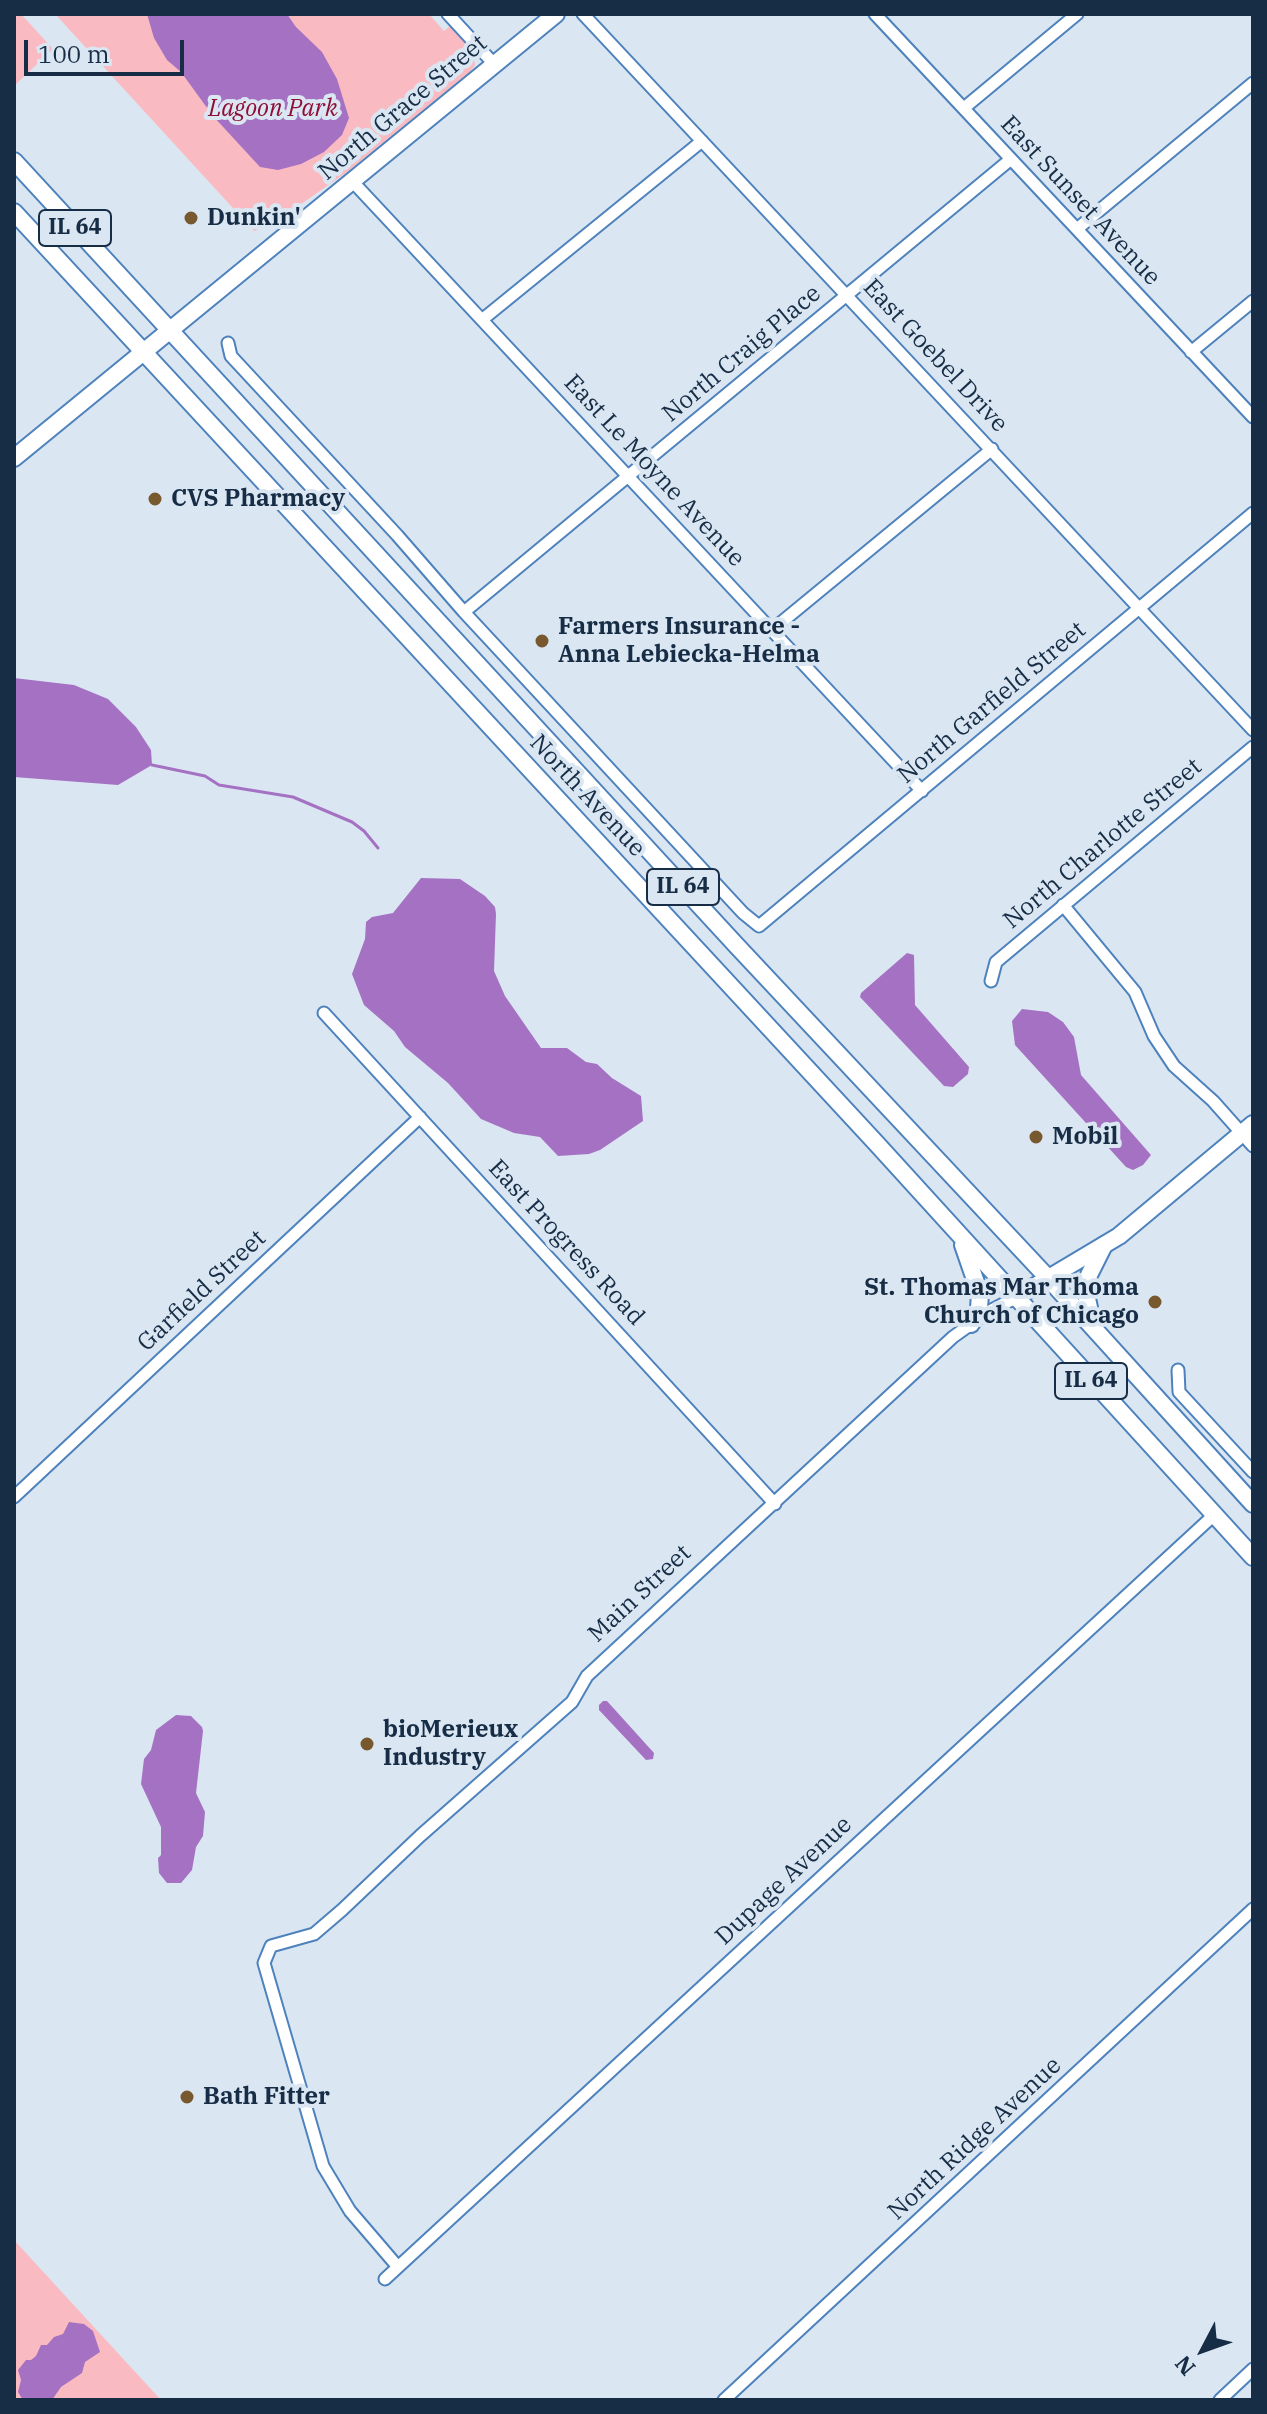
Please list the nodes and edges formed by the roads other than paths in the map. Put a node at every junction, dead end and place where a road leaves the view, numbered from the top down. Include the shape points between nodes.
1 (448, 14) edge
2 (556, 14) edge
3 (583, 14) edge
4 (875, 14) edge
5 (1077, 14) edge
6 (494, 64) junction
7 (1253, 83) edge
8 (964, 108) junction
9 (702, 141) junction
10 (1011, 159) junction
11 (14, 161) edge
12 (353, 182) junction
13 (14, 212) edge
14 (1077, 229) junction
15 (847, 295) junction
16 (1253, 301) edge
17 (483, 319) junction
18 (169, 331) junction
19 (228, 343) dead end
20 (1191, 352) junction
21 (144, 353) junction
22 (1253, 417) edge
23 (992, 449) junction
24 (14, 458) edge
25 (629, 477) junction
26 (1253, 513) edge
27 (1140, 607) junction
28 (464, 612) junction
29 (772, 630) junction
30 (1253, 730) edge
31 (1253, 747) edge
32 (922, 791) junction
33 (1063, 905) junction
34 (759, 926) joint
35 (991, 981) dead end
36 (324, 1013) dead end
37 (420, 1117) junction
38 (1249, 1134) edge
39 (960, 1236) junction
40 (1104, 1245) junction
41 (1048, 1278) junction
42 (1015, 1298) junction
43 (971, 1324) junction
44 (1093, 1328) junction
45 (1178, 1370) dead end
46 (1253, 1472) edge
47 (14, 1497) edge
48 (775, 1504) junction
49 (1253, 1504) edge
50 (1214, 1515) junction
51 (1253, 1557) edge
52 (1253, 1909) edge
53 (398, 2267) junction
54 (385, 2279) dead end
55 (1253, 2369) edge
56 (724, 2400) edge
57 (1220, 2400) edge

1 - 6 street
2 - 6 main road, North Grace Street
3 - 9 street, East Goebel Drive
4 - 8 street, East Sunset Avenue
5 - 8 street
6 - 12 main road, North Grace Street
7 - 14 street
8 - 10 street, East Sunset Avenue
9 - 15 street, East Goebel Drive
9 - 17 street
10 - 14 street, East Sunset Avenue
10 - 15 street, North Craig Place
11 - 18 main road, North Avenue / IL 64
12 - 17 street, East Le Moyne Avenue
12 - 18 main road, North Grace Street
13 - 21 main road, North Avenue / IL 64
14 - 20 street, East Sunset Avenue
15 - 23 street, East Goebel Drive
15 - 25 street, North Craig Place
16 - 20 street
17 - 25 street, East Le Moyne Avenue
18 - 21 main road, North Grace Street
18 - 41 main road, North Avenue / IL 64
19 - 28 street, North Avenue via 231,356
20 - 22 street, East Sunset Avenue
21 - 24 main road, North Grace Street
21 - 39 main road, North Avenue / IL 64
23 - 27 street, East Goebel Drive
23 - 29 street
25 - 28 street, North Craig Place
25 - 29 street, East Le Moyne Avenue
26 - 27 street, North Garfield Street
27 - 30 street, East Goebel Drive
27 - 32 street, North Garfield Street
28 - 34 street, North Avenue
29 - 32 street, East Le Moyne Avenue
31 - 33 street, North Charlotte Street
32 - 34 street, North Garfield Street
33 - 35 street, North Charlotte Street via 996,962
33 - 38 street via 1135,992 1174,1066
36 - 37 street, East Progress Road
37 - 47 street, Garfield Street
37 - 48 street, East Progress Road
38 - 40 main road, Main Street
39 - 42 main road, North Avenue / IL 64
39 - 43 main road via 980,1294
40 - 41 main road, Main Street
40 - 44 main road via 1086,1294
41 - 42 main road, Main Street
41 - 44 main road, North Avenue / IL 64
42 - 43 street, Main Street
42 - 50 main road, North Avenue / IL 64
43 - 48 street, Main Street
44 - 49 main road, North Avenue / IL 64
45 - 46 street via 1179,1392
48 - 53 street, Main Street via 587,1676 572,1702 342,1910 314,1934 271,1946 264,1963 323,2166 350,2211
50 - 51 main road, North Avenue / IL 64
50 - 53 street, Dupage Avenue
52 - 56 street, North Ridge Avenue
53 - 54 street, Dupage Avenue
55 - 57 street

